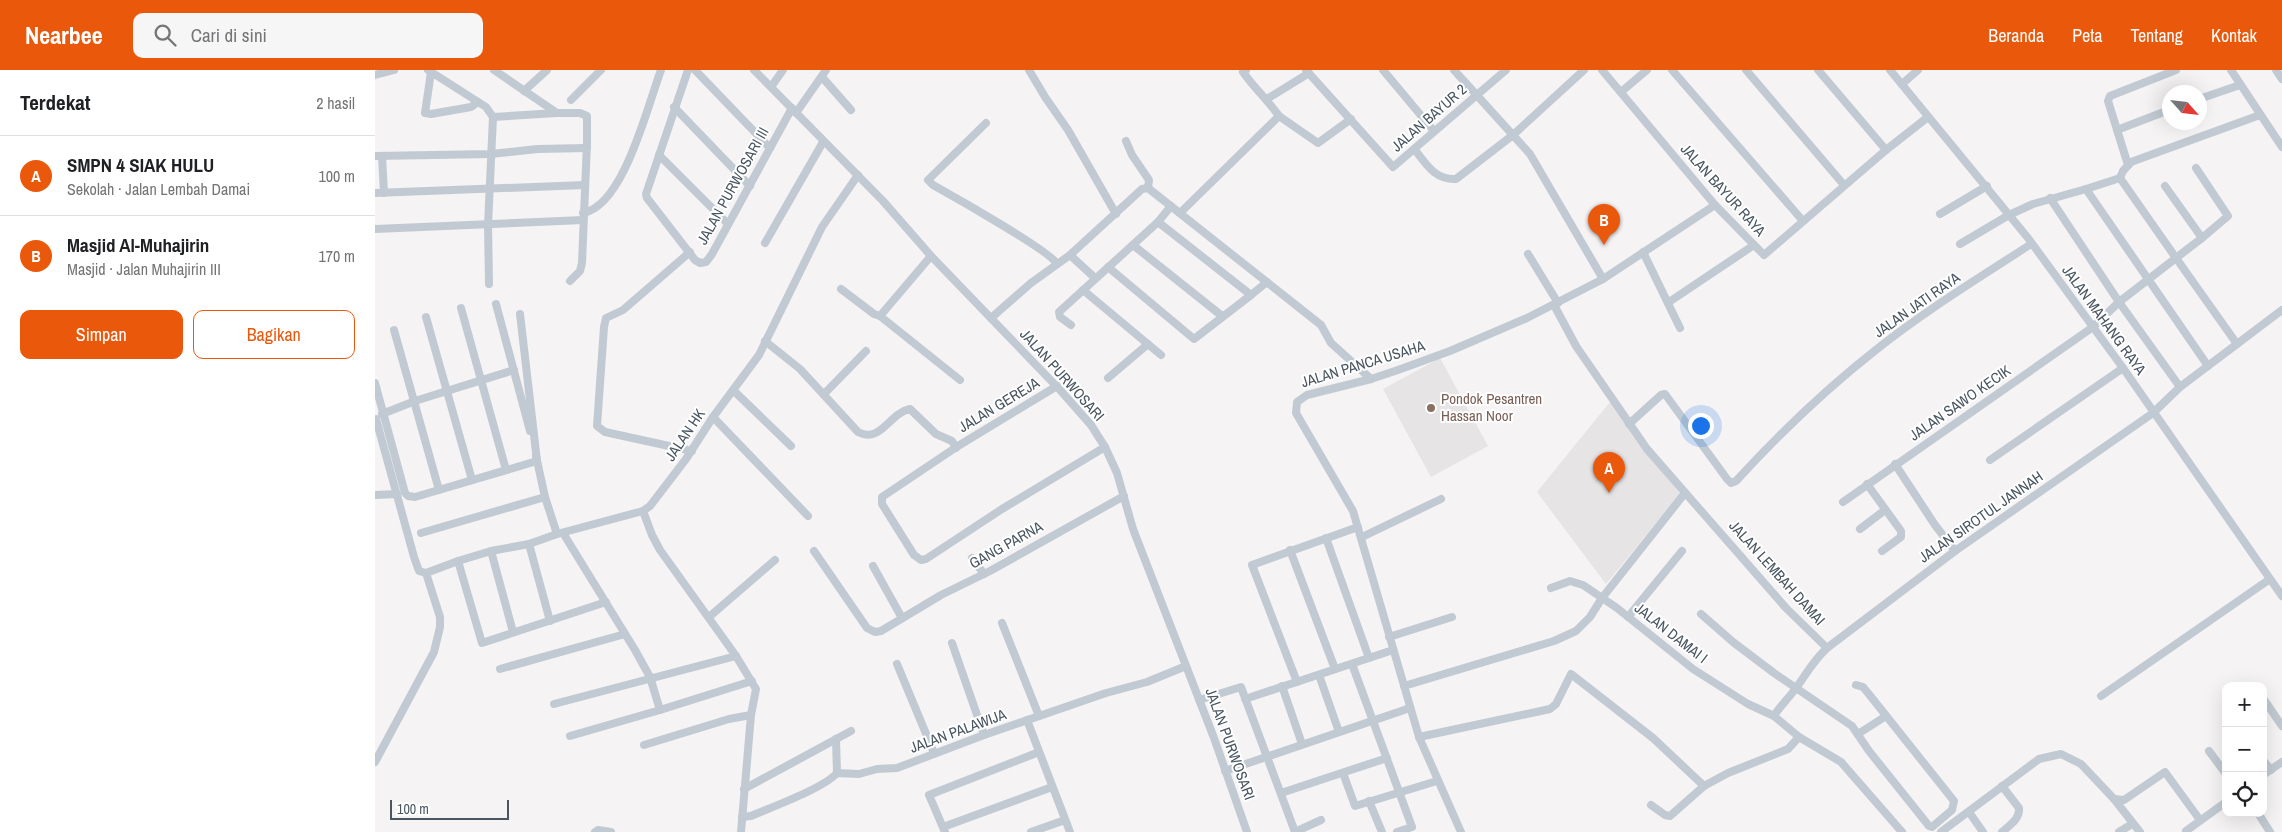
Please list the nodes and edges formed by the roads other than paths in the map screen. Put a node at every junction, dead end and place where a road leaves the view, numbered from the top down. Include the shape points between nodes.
1 (394, 70) edge
2 (494, 70) edge
3 (547, 70) edge
4 (601, 70) edge
5 (661, 70) edge
6 (688, 70) edge
7 (695, 70) edge
8 (754, 70) edge
9 (783, 70) edge
10 (1029, 70) edge
11 (1246, 70) edge
12 (1383, 70) edge
13 (1454, 70) edge
14 (1506, 70) edge
15 (1584, 70) edge
16 (1602, 70) edge
17 (1647, 70) edge
18 (1672, 70) edge
19 (1746, 70) edge
20 (1818, 70) edge
21 (1890, 70) edge
22 (1918, 70) edge
23 (2177, 70) edge
24 (2231, 70) edge
25 (2276, 70) edge
26 (430, 71) edge
27 (1308, 72) edge
28 (824, 73) edge
29 (375, 75) edge
30 (2282, 79) edge
31 (1903, 84) junction
32 (2240, 85) junction
33 (771, 87) junction
34 (524, 91) junction
35 (1621, 92) junction
36 (1477, 95) junction
37 (2207, 96) edge
38 (1267, 99) junction
39 (571, 100) dead end
40 (478, 102) junction
41 (673, 107) junction
42 (794, 110) junction
43 (851, 110) dead end
44 (557, 113) junction
45 (2162, 113) edge
46 (2260, 115) junction
47 (1279, 116) junction
48 (493, 117) junction
49 (1928, 117) junction
50 (1351, 120) junction
51 (986, 123) dead end
52 (2117, 130) junction
53 (1434, 131) junction
54 (1513, 135) junction
55 (1126, 141) dead end
56 (823, 142) junction
57 (2282, 147) edge
58 (587, 148) junction
59 (770, 148) junction
60 (1415, 150) junction
61 (1886, 150) junction
62 (491, 154) junction
63 (659, 155) junction
64 (379, 156) edge
65 (2128, 164) junction
66 (2196, 168) dead end
67 (858, 175) junction
68 (2120, 178) junction
69 (585, 185) junction
70 (1844, 185) junction
71 (750, 186) junction
72 (1987, 186) junction
73 (2165, 186) dead end
74 (1148, 188) junction
75 (2086, 189) junction
76 (490, 190) junction
77 (375, 193) edge
78 (384, 193) junction
79 (2051, 198) junction
80 (1715, 205) junction
81 (1171, 206) junction
82 (1180, 213) junction
83 (1116, 214) junction
84 (1941, 214) dead end
85 (2009, 215) junction
86 (583, 216) junction
87 (1803, 221) junction
88 (1157, 222) junction
89 (728, 224) junction
90 (488, 225) junction
91 (375, 228) edge
92 (2202, 238) junction
93 (765, 243) dead end
94 (1960, 244) dead end
95 (2031, 244) junction
96 (1133, 245) junction
97 (1754, 245) junction
98 (690, 252) junction
99 (1643, 252) junction
100 (1527, 254) dead end
101 (1070, 255) junction
102 (931, 256) junction
103 (2176, 258) junction
104 (1057, 264) junction
105 (1108, 267) junction
106 (1095, 278) junction
107 (1603, 279) junction
108 (570, 281) dead end
109 (2148, 281) junction
110 (1267, 282) junction
111 (489, 284) dead end
112 (841, 289) dead end
113 (1083, 290) junction
114 (1251, 295) junction
115 (1669, 302) junction
116 (2119, 302) junction
117 (496, 304) dead end
118 (1556, 304) junction
119 (461, 308) dead end
120 (2282, 310) edge
121 (520, 314) dead end
122 (880, 316) junction
123 (1222, 316) junction
124 (426, 317) dead end
125 (991, 318) junction
126 (1071, 325) dead end
127 (2093, 327) junction
128 (1681, 328) dead end
129 (394, 330) dead end
130 (765, 341) junction
131 (1148, 344) junction
132 (2237, 344) junction
133 (866, 352) dead end
134 (1161, 354) dead end
135 (2208, 366) junction
136 (2123, 368) junction
137 (514, 370) junction
138 (1108, 378) dead end
139 (1371, 379) junction
140 (960, 380) dead end
141 (481, 381) junction
142 (375, 383) edge
143 (1057, 386) junction
144 (2181, 387) junction
145 (733, 390) junction
146 (447, 392) junction
147 (824, 394) junction
148 (415, 401) junction
149 (383, 412) junction
150 (2153, 413) junction
151 (713, 417) junction
152 (375, 419) edge
153 (1629, 424) junction
154 (791, 446) dead end
155 (1105, 447) junction
156 (956, 448) junction
157 (692, 451) junction
158 (1990, 460) dead end
159 (537, 461) junction
160 (1895, 464) junction
161 (506, 470) junction
162 (472, 480) junction
163 (1867, 484) junction
164 (439, 490) junction
165 (1685, 493) junction
166 (397, 494) junction
167 (375, 495) edge
168 (1124, 496) junction
169 (545, 497) junction
170 (1441, 499) dead end
171 (1843, 502) dead end
172 (1885, 510) junction
173 (643, 511) junction
174 (808, 516) dead end
175 (1358, 527) junction
176 (1860, 529) dead end
177 (421, 533) dead end
178 (560, 533) junction
179 (1362, 537) junction
180 (1326, 538) junction
181 (529, 544) junction
182 (1290, 550) junction
183 (491, 551) junction
184 (814, 551) dead end
185 (1682, 551) dead end
186 (1882, 551) dead end
187 (1955, 551) junction
188 (972, 558) dead end
189 (457, 560) junction
190 (775, 560) dead end
191 (873, 566) dead end
192 (426, 573) junction
193 (984, 574) junction
194 (2271, 579) junction
195 (1551, 588) dead end
196 (2282, 596) edge
197 (1602, 598) junction
198 (606, 602) junction
199 (1701, 614) dead end
200 (1452, 616) dead end
201 (709, 617) junction
202 (1628, 617) junction
203 (902, 618) junction
204 (551, 621) junction
205 (1002, 623) dead end
206 (513, 632) junction
207 (625, 634) junction
208 (1389, 636) junction
209 (952, 643) dead end
210 (1827, 648) junction
211 (1393, 650) junction
212 (736, 656) junction
213 (1369, 658) junction
214 (897, 664) dead end
215 (1352, 664) junction
216 (1186, 666) junction
217 (501, 669) dead end
218 (1335, 669) junction
219 (1319, 675) junction
220 (650, 677) junction
221 (752, 681) junction
222 (1297, 682) junction
223 (1856, 685) dead end
224 (1282, 686) junction
225 (1404, 686) junction
226 (1795, 688) junction
227 (2101, 696) dead end
228 (1245, 699) junction
229 (1199, 700) junction
230 (554, 704) dead end
231 (2267, 704) edge
232 (1410, 708) junction
233 (660, 710) junction
234 (751, 715) junction
235 (1039, 716) junction
236 (1774, 716) junction
237 (1886, 716) junction
238 (1027, 720) junction
239 (1373, 720) junction
240 (2282, 726) edge
241 (851, 731) dead end
242 (1339, 732) junction
243 (1858, 734) junction
244 (984, 735) junction
245 (570, 736) dead end
246 (1419, 737) junction
247 (1799, 737) junction
248 (835, 739) junction
249 (1302, 744) junction
250 (645, 745) dead end
251 (2209, 751) dead end
252 (1039, 752) junction
253 (934, 753) junction
254 (1267, 756) junction
255 (1387, 758) junction
256 (375, 762) edge
257 (2267, 765) edge
258 (2281, 766) edge
259 (2271, 770) junction
260 (1225, 771) junction
261 (2225, 772) edge
262 (2267, 772) edge
263 (837, 773) junction
264 (1343, 773) junction
265 (1437, 780) junction
266 (1705, 786) junction
267 (2002, 786) junction
268 (1052, 787) junction
269 (744, 789) junction
270 (1399, 792) junction
271 (1281, 793) junction
272 (2114, 799) junction
273 (1369, 801) junction
274 (1651, 805) dead end
275 (2222, 805) edge
276 (1969, 812) junction
277 (742, 817) junction
278 (2261, 817) edge
279 (1065, 820) junction
280 (1321, 820) dead end
281 (2200, 820) junction
282 (2132, 824) junction
283 (944, 829) edge
284 (2186, 831) edge
285 (595, 832) edge
286 (611, 832) edge
287 (741, 832) edge
288 (1031, 832) edge
289 (1070, 832) edge
290 (1247, 832) edge
291 (1295, 832) edge
292 (1382, 832) edge
293 (1397, 832) edge
294 (1461, 832) edge
295 (1902, 832) edge
296 (1941, 832) edge
297 (1983, 832) edge
298 (2002, 832) edge
299 (2119, 832) edge
300 (2139, 832) edge
301 (2270, 832) edge

1 - 29 street
2 - 34 street
3 - 34 street
4 - 39 street
5 - 86 street via 628,166 601,203
6 - 41 street, JALAN PURWOSARI III
7 - 59 street
8 - 33 street, JALAN PURWOSARI
9 - 33 street
10 - 83 street
11 - 38 street via 1243,72
12 - 53 street
13 - 36 street
14 - 36 street, JALAN BAYUR 2
15 - 54 street
16 - 35 street, JALAN BAYUR RAYA
17 - 35 street
18 - 87 street
19 - 70 street
20 - 61 street
21 - 31 street, JALAN MAHANG RAYA
22 - 31 street
23 - 52 street via 2109,96
24 - 32 street
25 - 30 street
26 - 40 street
26 - 40 street via 425,114 471,107
27 - 38 street
27 - 50 street
28 - 42 street, JALAN PURWOSARI III
28 - 43 street
31 - 49 street, JALAN MAHANG RAYA
32 - 37 street
32 - 46 street
33 - 42 street, JALAN PURWOSARI
34 - 44 street
35 - 80 street, JALAN BAYUR RAYA
36 - 53 street, JALAN BAYUR 2
36 - 54 street
38 - 47 street
40 - 48 street
41 - 63 street, JALAN PURWOSARI III
41 - 71 street
42 - 56 street, JALAN PURWOSARI
42 - 59 street, JALAN PURWOSARI III
44 - 48 street
44 - 58 street via 587,116
45 - 52 street
46 - 57 street
46 - 65 street
47 - 50 street via 1318,143
47 - 82 street
48 - 62 street
49 - 61 street, JALAN BAYUR RAYA
49 - 72 street, JALAN MAHANG RAYA
50 - 60 street, JALAN BAYUR 2 via 1393,167
51 - 104 street via 931,174 929,182 1037,246
52 - 65 street
53 - 60 street, JALAN BAYUR 2
54 - 60 street via 1456,179 1439,177
54 - 107 street via 1530,154
55 - 74 street via 1149,180
56 - 67 street, JALAN PURWOSARI
56 - 93 street
58 - 62 street
58 - 69 street
59 - 71 street, JALAN PURWOSARI III
61 - 70 street, JALAN BAYUR RAYA
62 - 64 street
62 - 76 street
63 - 89 street
63 - 98 street, JALAN PURWOSARI III via 646,188 647,198
64 - 78 street
65 - 68 street
66 - 92 street, JALAN SAWO KECIK via 2228,216
67 - 102 street, JALAN PURWOSARI
67 - 130 street, JALAN HK via 822,227
68 - 75 street
68 - 103 street
69 - 76 street
69 - 86 street
70 - 87 street, JALAN BAYUR RAYA
71 - 89 street, JALAN PURWOSARI III
72 - 84 street
72 - 85 street, JALAN MAHANG RAYA
73 - 92 street
74 - 81 street
74 - 83 street via 1142,189
75 - 79 street
75 - 109 street
76 - 78 street
76 - 90 street
77 - 78 street
79 - 85 street
79 - 116 street
80 - 97 street, JALAN BAYUR RAYA
80 - 99 street, JALAN PANCA USAHA
81 - 82 street
81 - 88 street
82 - 110 street
83 - 101 street
85 - 94 street
85 - 95 street, JALAN MAHANG RAYA
86 - 90 street
86 - 108 street via 582,263 580,271
87 - 97 street, JALAN BAYUR RAYA via 1764,255
88 - 96 street
88 - 114 street
89 - 98 street, JALAN PURWOSARI III via 704,264 695,260
90 - 91 street
90 - 111 street
92 - 103 street, JALAN SAWO KECIK
95 - 127 street, JALAN MAHANG RAYA
95 - 153 street, JALAN JATI RAYA via 1892,338 1823,394 1736,481 1731,483 1665,394
96 - 105 street
96 - 123 street
97 - 115 street
98 - 157 street via 623,310 606,318 597,426 605,432
99 - 107 street, JALAN PANCA USAHA
99 - 115 street
100 - 118 street, JALAN LEMBAH DAMAI
101 - 104 street
101 - 106 street
102 - 122 street
102 - 125 street, JALAN PURWOSARI
103 - 109 street, JALAN SAWO KECIK
103 - 132 street
104 - 125 street
105 - 106 street
105 - 123 street via 1194,339
106 - 113 street
107 - 118 street, JALAN PANCA USAHA
109 - 116 street, JALAN SAWO KECIK
109 - 135 street
110 - 114 street
110 - 139 street via 1321,325 1331,343
112 - 122 street
113 - 126 street via 1059,312 1060,317
113 - 131 street
114 - 123 street
115 - 128 street
116 - 127 street, JALAN SAWO KECIK
116 - 144 street
117 - 137 street
118 - 139 street, JALAN PANCA USAHA via 1450,351
118 - 153 street, JALAN LEMBAH DAMAI via 1576,346
119 - 141 street
120 - 132 street, JALAN SIROTUL JANNAH
121 - 159 street
122 - 140 street
124 - 146 street
125 - 143 street, JALAN PURWOSARI
127 - 136 street, JALAN MAHANG RAYA
127 - 160 street, JALAN SAWO KECIK
129 - 148 street
130 - 145 street, JALAN HK via 759,355
130 - 147 street via 800,369
131 - 134 street
131 - 138 street
132 - 135 street, JALAN SIROTUL JANNAH
133 - 147 street
135 - 144 street, JALAN SIROTUL JANNAH
136 - 150 street, JALAN MAHANG RAYA
136 - 158 street
137 - 141 street
137 - 159 street
139 - 175 street, JALAN PANCA USAHA via 1303,396 1295,406 1296,413 1353,511
141 - 146 street
141 - 161 street
142 - 149 street
143 - 155 street, JALAN PURWOSARI via 1091,425
143 - 156 street, JALAN GEREJA
144 - 150 street, JALAN SIROTUL JANNAH
145 - 151 street, JALAN HK
145 - 154 street
146 - 148 street
146 - 162 street
147 - 156 street via 864,435 876,434 901,412 910,409 936,434 952,441
148 - 149 street
148 - 164 street
149 - 152 street
149 - 164 street via 405,493 411,498
150 - 187 street, JALAN SIROTUL JANNAH
150 - 194 street, JALAN MAHANG RAYA
151 - 157 street, JALAN HK
151 - 174 street
152 - 166 street
153 - 165 street, JALAN LEMBAH DAMAI
155 - 156 street, JALAN GEREJA via 921,560 914,555 882,504 882,497
155 - 168 street, JALAN PURWOSARI
157 - 173 street, JALAN HK
159 - 161 street
159 - 169 street
160 - 163 street, JALAN SAWO KECIK
160 - 187 street
161 - 162 street
162 - 164 street
163 - 171 street, JALAN SAWO KECIK
163 - 172 street
165 - 197 street
165 - 210 street, JALAN LEMBAH DAMAI via 1786,608
166 - 167 street
166 - 192 street via 419,571
168 - 193 street, GANG PARNA
168 - 216 street, JALAN PURWOSARI via 1133,529
169 - 177 street
169 - 178 street
170 - 179 street
172 - 176 street
172 - 186 street via 1901,537
173 - 178 street
173 - 201 street via 660,550
175 - 179 street, JALAN PANCA USAHA
175 - 180 street
178 - 181 street
178 - 198 street
179 - 208 street, JALAN PANCA USAHA
180 - 182 street
180 - 213 street
181 - 183 street
181 - 204 street
182 - 218 street
182 - 222 street via 1251,565
183 - 189 street
183 - 206 street
184 - 203 street, GANG PARNA via 870,631 881,631
185 - 202 street
187 - 210 street, JALAN SIROTUL JANNAH
188 - 193 street
189 - 192 street
189 - 206 street via 483,643
190 - 201 street
191 - 203 street
192 - 256 street via 440,617 434,652
193 - 203 street, GANG PARNA
194 - 196 street, JALAN MAHANG RAYA
194 - 227 street
195 - 197 street, JALAN DAMAI I via 1575,581
197 - 202 street, JALAN DAMAI I
197 - 225 street via 1576,631 1554,641
198 - 204 street
198 - 207 street
199 - 226 street
200 - 208 street
201 - 212 street
202 - 236 street, JALAN DAMAI I via 1693,669 1748,704
204 - 206 street
205 - 235 street
207 - 217 street
207 - 220 street
208 - 211 street, JALAN PANCA USAHA
209 - 244 street
210 - 226 street, JALAN LEMBAH DAMAI via 1812,662
211 - 213 street
211 - 225 street, JALAN PANCA USAHA
212 - 220 street
212 - 221 street
213 - 215 street
214 - 253 street
215 - 218 street
215 - 239 street
216 - 229 street, JALAN PURWOSARI
216 - 235 street, JALAN PALAWIJA via 1147,682 1106,692
218 - 219 street
219 - 222 street
219 - 242 street
220 - 230 street
220 - 233 street
221 - 233 street
221 - 234 street via 756,689
222 - 224 street
223 - 237 street via 1863,687
224 - 228 street
224 - 249 street
225 - 232 street, JALAN PANCA USAHA
226 - 236 street, JALAN LEMBAH DAMAI
226 - 243 street via 1821,703
228 - 229 street via 1241,688
228 - 254 street
229 - 260 street, JALAN PURWOSARI
231 - 240 street
232 - 239 street
232 - 246 street, JALAN PANCA USAHA
233 - 245 street
234 - 250 street
234 - 269 street
235 - 238 street, JALAN PALAWIJA
236 - 247 street
237 - 243 street
237 - 243 street via 1954,801 1952,810 1937,824 1929,826
238 - 244 street, JALAN PALAWIJA
238 - 252 street
239 - 242 street
239 - 255 street
241 - 248 street
242 - 249 street
244 - 253 street, JALAN PALAWIJA
246 - 265 street, JALAN PANCA USAHA
246 - 266 street via 1550,709 1571,674 1653,738
247 - 266 street via 1787,749
247 - 295 street via 1841,762
248 - 263 street
248 - 269 street
249 - 254 street
251 - 261 street
252 - 268 street
252 - 283 street via 929,795
253 - 263 street, JALAN PALAWIJA via 897,768 859,774
254 - 260 street
254 - 271 street
255 - 264 street
255 - 270 street
257 - 259 street
258 - 259 street
259 - 262 street
260 - 290 street, JALAN PURWOSARI
263 - 277 street via 818,786
264 - 271 street
264 - 273 street via 1355,806
265 - 270 street
265 - 294 street, JALAN PANCA USAHA
266 - 274 street via 1670,816
267 - 272 street via 2039,759 2061,754 2081,764
267 - 276 street
267 - 298 street via 2020,811
268 - 279 street
268 - 283 street
269 - 277 street
270 - 273 street
270 - 293 street via 1412,827
271 - 291 street
272 - 281 street via 2124,800 2165,772
272 - 282 street
273 - 292 street
275 - 281 street
276 - 296 street
276 - 297 street
277 - 287 street
278 - 301 street
279 - 288 street
279 - 289 street
280 - 291 street
281 - 284 street
282 - 299 street
282 - 300 street
285 - 286 street

